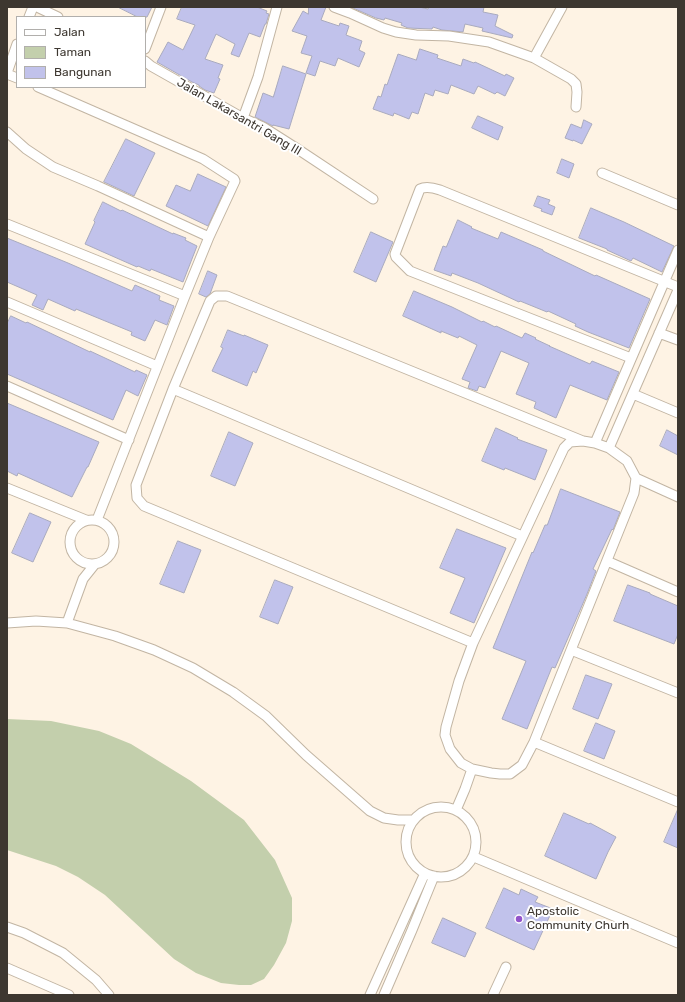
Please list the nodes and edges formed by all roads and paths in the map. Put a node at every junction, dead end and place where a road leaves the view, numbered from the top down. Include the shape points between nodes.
1 (36, 7) edge
2 (161, 7) edge
3 (277, 7) edge
4 (334, 7) edge
5 (562, 7) edge
6 (56, 16) edge
7 (146, 46) edge
8 (16, 47) edge
9 (534, 58) junction
10 (146, 62) edge
11 (7, 73) edge
12 (16, 78) edge
13 (40, 88) edge
14 (576, 107) dead end
15 (243, 118) junction
16 (7, 132) edge
17 (602, 173) dead end
18 (373, 199) dead end
19 (678, 205) edge
20 (7, 224) edge
21 (209, 237) junction
22 (678, 250) edge
23 (664, 282) junction
24 (678, 289) edge
25 (185, 296) junction
26 (7, 302) edge
27 (659, 333) junction
28 (678, 340) edge
29 (631, 358) junction
30 (157, 366) junction
31 (7, 386) edge
32 (173, 389) junction
33 (633, 394) junction
34 (678, 413) edge
35 (128, 440) junction
36 (583, 441) junction
37 (595, 443) junction
38 (609, 448) junction
39 (636, 478) junction
40 (7, 488) edge
41 (678, 497) edge
42 (86, 520) junction
43 (97, 520) junction
44 (522, 536) junction
45 (81, 561) junction
46 (607, 561) junction
47 (95, 564) junction
48 (83, 579) junction
49 (678, 592) edge
50 (7, 623) edge
51 (67, 623) junction
52 (473, 643) junction
53 (571, 650) junction
54 (678, 694) edge
55 (534, 742) junction
56 (472, 769) junction
57 (678, 802) edge
58 (456, 810) junction
59 (413, 820) junction
60 (474, 857) junction
61 (425, 873) junction
62 (434, 876) junction
63 (7, 927) edge
64 (678, 943) edge
65 (506, 967) dead end
66 (7, 968) edge
67 (494, 994) edge
68 (69, 995) edge
69 (109, 995) edge
70 (370, 995) edge
71 (384, 995) edge

1 - 6 street
2 - 7 street
3 - 15 street via 258,77
4 - 9 street via 396,32 489,42
5 - 9 street
8 - 11 street
9 - 14 street via 572,79 576,84
10 - 15 street, Jalan Lakarsantri Gang III
11 - 12 street
13 - 21 street via 203,159 234,179
15 - 18 street, Jalan Lakarsantri Gang III via 263,127
16 - 21 street via 26,149 53,166
17 - 19 street
20 - 25 street
21 - 25 street
22 - 23 street
23 - 24 street
23 - 29 street
23 - 29 street via 440,190 420,189 395,254 410,271
24 - 27 street
25 - 30 street
26 - 30 street
27 - 28 street
27 - 33 street
29 - 37 street
30 - 35 street
31 - 35 street
32 - 36 street via 210,301 216,296 227,296
32 - 44 street
32 - 52 street via 136,486 137,498 144,506
33 - 34 street
33 - 38 street
35 - 43 street
36 - 37 street
36 - 44 street via 570,442 564,448
37 - 38 street
38 - 39 street via 626,461
39 - 41 street
39 - 46 street via 634,493
40 - 42 street
42 - 43 street
42 - 45 street via 74,529 69,543 75,556
43 - 47 street via 112,531 114,545 108,557
44 - 52 street
45 - 47 street
45 - 48 street
46 - 49 street
46 - 53 street
47 - 48 street
48 - 51 street
50 - 51 street
51 - 59 street via 115,636 193,668 266,716 370,811 384,818
52 - 56 street via 459,681 445,735 450,749 461,763
53 - 54 street
53 - 55 street
55 - 56 street via 522,765 510,774
55 - 57 street
56 - 58 street
58 - 59 street via 438,806 424,811
58 - 60 street via 464,814 475,830 477,839
59 - 61 street via 406,837 407,850 412,862
60 - 62 street via 468,865 453,875
60 - 64 street
61 - 62 street
61 - 70 street
62 - 71 street
63 - 69 street via 63,953 96,980
65 - 67 street
66 - 68 street

